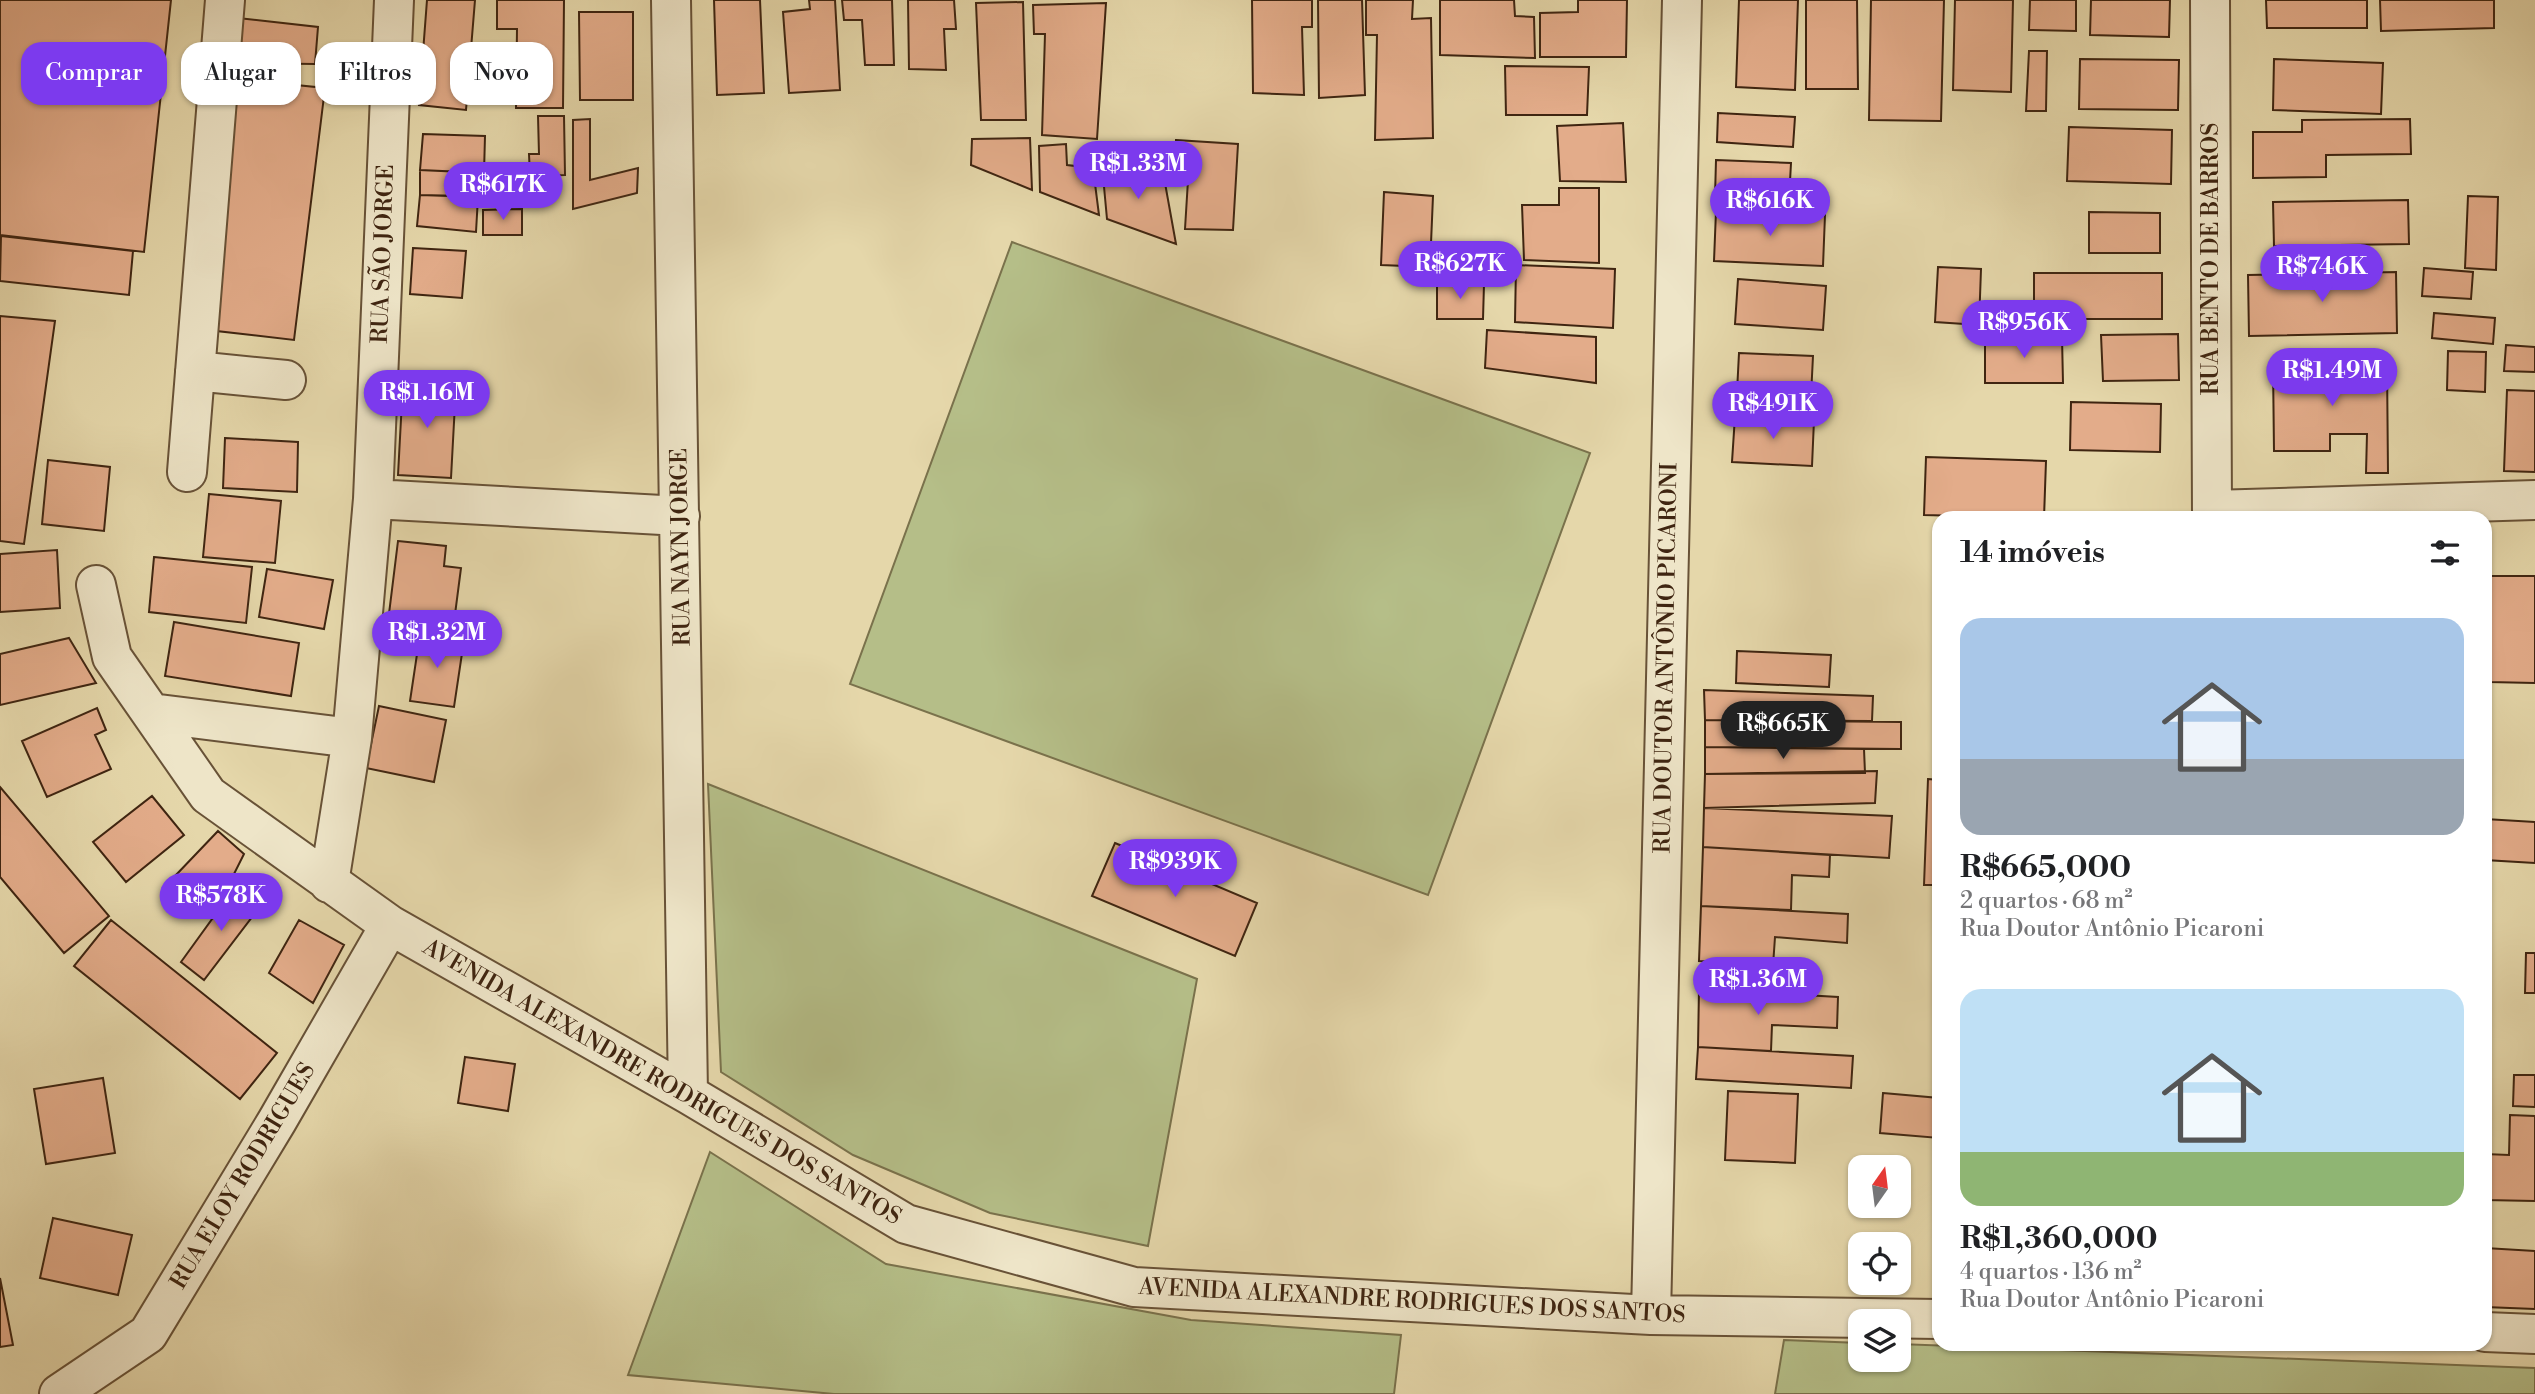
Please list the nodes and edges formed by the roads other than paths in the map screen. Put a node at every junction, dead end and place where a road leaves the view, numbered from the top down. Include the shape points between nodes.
1 (225, 0) edge
2 (394, 0) edge
3 (671, 0) edge
4 (1682, 0) edge
5 (2210, 0) edge
6 (195, 372) junction
7 (286, 380) dead end
8 (187, 472) dead end
9 (373, 499) junction
10 (2535, 500) edge
11 (2212, 511) edge
12 (2281, 511) edge
13 (680, 516) junction
14 (96, 585) dead end
15 (151, 713) junction
16 (352, 738) junction
17 (329, 883) junction
18 (390, 925) junction
19 (688, 1094) junction
20 (1651, 1315) junction
21 (1932, 1319) edge
22 (2492, 1332) edge
23 (2535, 1334) edge
24 (59, 1394) edge

1 - 6 street
2 - 9 street, RUA SÃO JORGE
3 - 13 street, RUA NAYN JORGE
4 - 20 street, RUA DOUTOR ANTÔNIO PICARONI
5 - 11 street, RUA BENTO DE BARROS
6 - 7 street
6 - 8 street
9 - 13 street
9 - 16 street, RUA SÃO JORGE
10 - 12 street
13 - 19 street, RUA NAYN JORGE
14 - 15 street, AVENIDA ALEXANDRE RODRIGUES DOS SANTOS via 112,657
15 - 16 street
15 - 17 street, AVENIDA ALEXANDRE RODRIGUES DOS SANTOS via 208,795
16 - 17 street, RUA SÃO JORGE
17 - 18 street, AVENIDA ALEXANDRE RODRIGUES DOS SANTOS
18 - 19 street, AVENIDA ALEXANDRE RODRIGUES DOS SANTOS
18 - 24 street, RUA ELOY RODRIGUES via 148,1334
19 - 20 street, AVENIDA ALEXANDRE RODRIGUES DOS SANTOS via 906,1224 1134,1287
20 - 21 street, AVENIDA ALEXANDRE RODRIGUES DOS SANTOS
22 - 23 street

